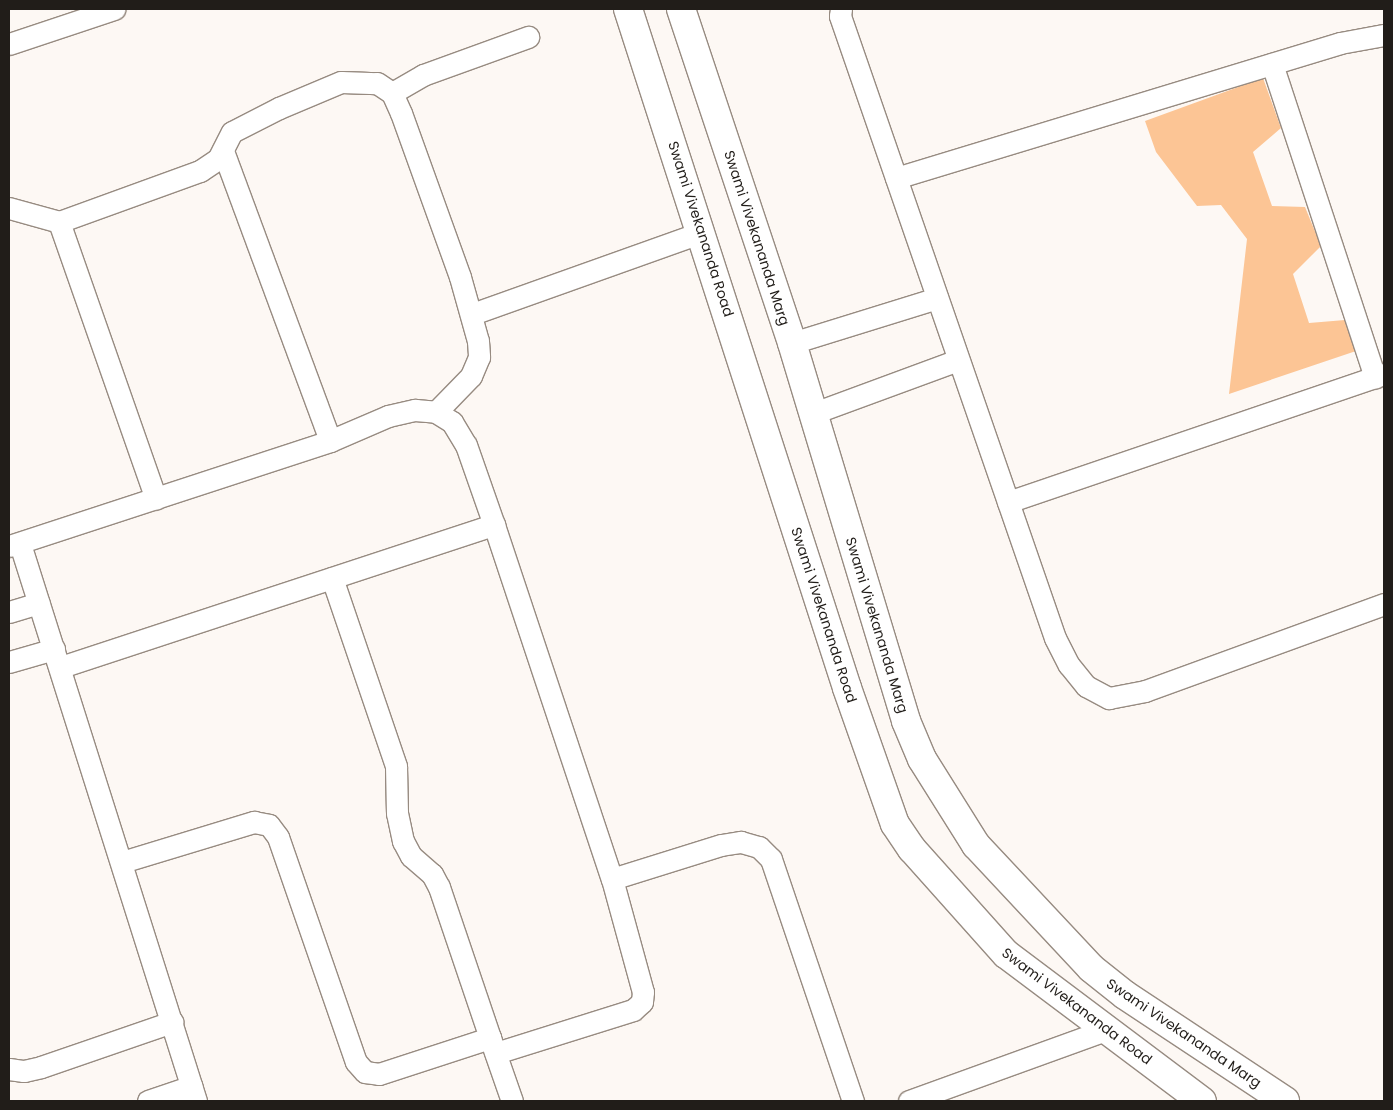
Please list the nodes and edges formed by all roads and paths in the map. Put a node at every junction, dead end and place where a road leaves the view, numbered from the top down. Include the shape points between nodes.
1 (114, 9) edge
2 (628, 9) edge
3 (681, 9) edge
4 (841, 9) edge
5 (1384, 35) edge
6 (528, 37) dead end
7 (9, 44) edge
8 (1272, 64) junction
9 (392, 93) junction
10 (222, 151) junction
11 (896, 178) junction
12 (9, 208) edge
13 (59, 222) junction
14 (702, 232) junction
15 (937, 298) junction
16 (472, 314) junction
17 (792, 343) junction
18 (958, 360) junction
19 (1380, 376) edge
20 (436, 412) junction
21 (814, 413) junction
22 (330, 441) junction
23 (156, 499) junction
24 (1008, 502) junction
25 (494, 525) junction
26 (15, 545) edge
27 (332, 578) junction
28 (39, 603) junction
29 (1384, 604) edge
30 (9, 612) edge
31 (57, 658) junction
32 (9, 662) edge
33 (122, 862) junction
34 (612, 879) junction
35 (172, 1022) junction
36 (1108, 1029) junction
37 (493, 1046) junction
38 (9, 1069) edge
39 (194, 1094) edge
40 (148, 1101) edge
41 (512, 1101) edge
42 (853, 1101) edge
43 (909, 1101) edge
44 (1202, 1101) edge
45 (1285, 1101) edge

1 - 7 street
2 - 14 street, Swami Vivekananda Road
3 - 17 street, Swami Vivekananda Marg
4 - 11 street via 840,16
5 - 8 street via 1340,43
6 - 9 street via 423,75
8 - 11 street
8 - 19 street
9 - 10 street via 377,83 341,82 238,128 226,140
9 - 16 street
10 - 13 street via 208,167 182,180
10 - 22 street
11 - 15 street
12 - 13 street
13 - 23 street
14 - 16 street
14 - 36 street, Swami Vivekananda Road via 844,678 896,824 912,849 1006,954
15 - 17 street
15 - 18 street
16 - 20 street via 479,357 472,376
17 - 21 street, Swami Vivekananda Marg
18 - 21 street
18 - 24 street
19 - 24 street
20 - 22 street via 415,410 388,416
20 - 25 street via 452,422 466,445
21 - 45 street, Swami Vivekananda Marg via 906,721 922,758 976,845 1091,968 1124,995
22 - 23 street
23 - 26 street
24 - 29 street via 1056,638 1069,665 1086,686 1108,698 1145,691
25 - 27 street
25 - 34 street
26 - 28 street
27 - 31 street
27 - 37 street via 396,766 397,813 403,841 439,887
28 - 30 street
28 - 31 street
31 - 32 street
31 - 33 street
33 - 35 street
33 - 37 street via 254,822 269,825 278,837 356,1062 365,1072 379,1074
34 - 37 street via 641,976 642,1002 633,1010
34 - 42 street via 721,845 741,842 759,847 771,859
35 - 38 street via 41,1067 24,1071
35 - 39 street
36 - 43 street
36 - 44 street, Swami Vivekananda Road
37 - 41 street
39 - 40 street

